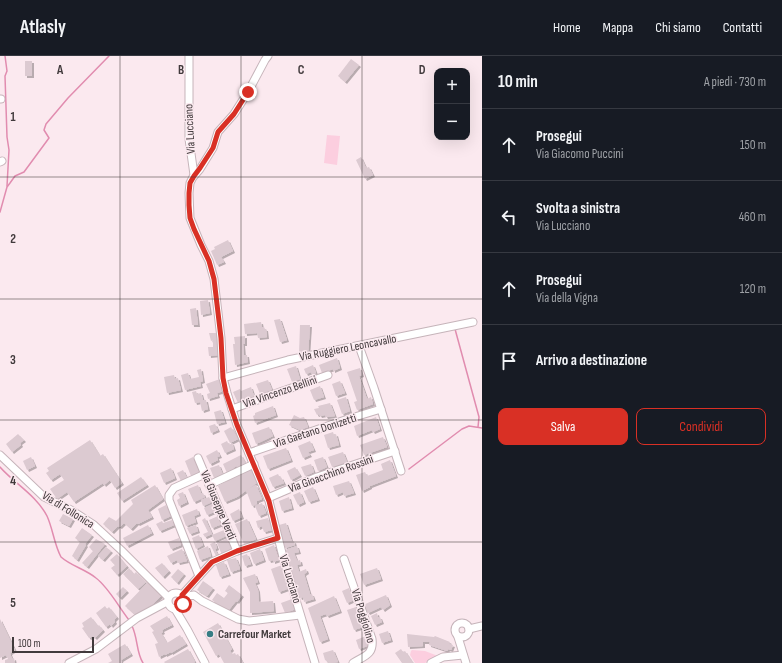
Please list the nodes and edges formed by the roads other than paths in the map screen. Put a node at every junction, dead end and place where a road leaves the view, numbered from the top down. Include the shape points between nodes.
1 (189, 56) edge
2 (268, 56) edge
3 (194, 176) junction
4 (473, 322) dead end
5 (359, 346) junction
6 (328, 376) dead end
7 (223, 378) junction
8 (232, 409) junction
9 (381, 409) junction
10 (395, 451) junction
11 (249, 453) junction
12 (0, 455) edge
13 (198, 458) dead end
14 (254, 464) junction
15 (401, 470) dead end
16 (205, 474) junction
17 (209, 485) junction
18 (268, 498) junction
19 (278, 538) junction
20 (237, 551) junction
21 (344, 559) dead end
22 (199, 576) junction
23 (183, 600) junction
24 (171, 602) junction
25 (300, 615) junction
26 (482, 626) edge
27 (187, 629) junction
28 (469, 629) junction
29 (458, 637) junction
30 (463, 655) junction
31 (70, 663) edge
32 (205, 663) edge
33 (315, 663) edge
34 (353, 663) edge
35 (431, 663) edge
36 (466, 663) edge

1 - 3 street, Via Lucciano via 189,139
2 - 3 street via 234,114 218,132 213,148
3 - 7 street, Via Lucciano via 189,193 190,218 213,275
4 - 5 street, Via Ruggiero Leoncavallo
5 - 7 street, Via Ruggiero Leoncavallo via 288,360
5 - 9 street
6 - 8 street, Via Vincenzo Bellini
7 - 8 street, Via Lucciano
8 - 11 street, Via Lucciano
9 - 10 street
9 - 11 street, Via Gaetano Donizetti
10 - 15 street
10 - 18 street, Via Gioacchino Rossini via 317,477
11 - 14 street, Via Lucciano
12 - 24 street, Via di Follonica via 44,497 94,525
13 - 16 street, Via Giuseppe Verdi
14 - 17 street
14 - 18 street, Via Lucciano
16 - 17 street, Via Giuseppe Verdi
16 - 22 street via 174,488 169,495
17 - 20 street, Via Giuseppe Verdi
18 - 19 street, Via Lucciano
19 - 20 street
19 - 25 street, Via Lucciano
20 - 22 street via 212,562
21 - 34 street, Via Poggiolino via 373,647 370,653
22 - 23 street
23 - 24 street via 179,593
23 - 24 street via 179,609
23 - 25 street via 202,601 238,619 248,621
23 - 27 street
24 - 27 street, Via di Follonica
24 - 31 street via 137,618 96,649
25 - 33 street, Via Lucciano
26 - 28 street
27 - 32 street
28 - 29 street via 466,636
28 - 29 street via 465,624 457,624 454,631
29 - 30 street
30 - 35 street via 443,657
30 - 36 street

